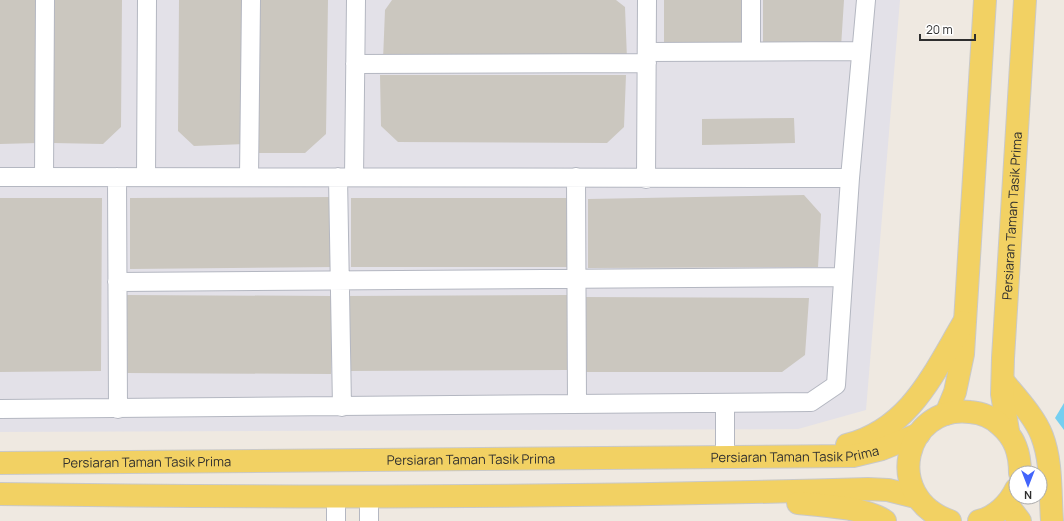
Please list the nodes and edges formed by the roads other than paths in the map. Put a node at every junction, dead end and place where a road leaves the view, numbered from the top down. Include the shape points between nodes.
1 (45, 0) edge
2 (147, 0) edge
3 (251, 0) edge
4 (356, 0) edge
5 (647, 0) edge
6 (752, 0) edge
7 (866, 0) edge
8 (985, 0) edge
9 (1025, 0) edge
10 (751, 51) junction
11 (861, 52) junction
12 (647, 57) junction
13 (355, 64) junction
14 (0, 176) edge
15 (44, 176) junction
16 (117, 177) junction
17 (146, 177) junction
18 (249, 177) junction
19 (346, 177) junction
20 (576, 177) junction
21 (850, 178) junction
22 (646, 179) junction
23 (843, 277) junction
24 (577, 278) junction
25 (341, 280) junction
26 (117, 282) junction
27 (966, 320) junction
28 (1003, 381) junction
29 (725, 403) junction
30 (577, 404) junction
31 (342, 407) junction
32 (0, 409) edge
33 (118, 409) junction
34 (946, 414) junction
35 (1008, 431) junction
36 (919, 434) junction
37 (0, 452) edge
38 (725, 456) junction
39 (780, 456) junction
40 (10, 463) edge
41 (1019, 465) edge
42 (695, 493) junction
43 (0, 494) edge
44 (25, 494) junction
45 (336, 497) junction
46 (369, 497) junction
47 (916, 497) junction
48 (1008, 500) edge
49 (0, 501) edge
50 (1014, 505) edge
51 (336, 521) edge
52 (369, 521) edge
53 (885, 521) edge
54 (950, 521) edge
55 (979, 521) edge
56 (1020, 521) edge
57 (1052, 521) edge

1 - 15 street
2 - 17 street
3 - 18 street
4 - 13 street
5 - 12 street
6 - 10 street
7 - 11 street
8 - 27 main road
9 - 28 main road, Persiaran Taman Tasik Prima
10 - 11 street
10 - 12 street
11 - 21 street
12 - 13 street
12 - 22 street
13 - 19 street
14 - 15 street
15 - 16 street
16 - 17 street
16 - 26 street
17 - 18 street
18 - 19 street
19 - 20 street
19 - 25 street
20 - 22 street
20 - 24 street
21 - 22 street
21 - 23 street
23 - 24 street
23 - 29 street via 836,385 811,402
24 - 25 street
24 - 30 street
25 - 26 street
25 - 31 street
26 - 33 street
27 - 34 main road via 963,354 955,392
27 - 39 main road via 926,388 887,428 855,443
28 - 35 main road, Persiaran Taman Tasik Prima via 1002,394
28 - 57 main road via 1021,402 1042,434 1047,452
29 - 30 street
29 - 38 street
30 - 31 street
31 - 33 street
32 - 33 street
34 - 35 main road via 963,411 980,413 995,420
34 - 36 main road via 931,422
35 - 41 main road via 1018,453
36 - 39 main road, Persiaran Taman Tasik Prima via 853,456
36 - 47 main road via 908,458 910,484
37 - 40 main road
38 - 39 main road, Persiaran Taman Tasik Prima
38 - 40 main road, Persiaran Taman Tasik Prima
42 - 46 main road
42 - 47 main road via 868,489 888,490
42 - 53 main road via 757,502 825,505 863,513
43 - 44 main road
44 - 45 main road
44 - 49 main road via 15,499
45 - 46 main road
45 - 51 street
46 - 52 street
47 - 54 main road via 938,517
48 - 55 main road via 996,514
50 - 56 main road

